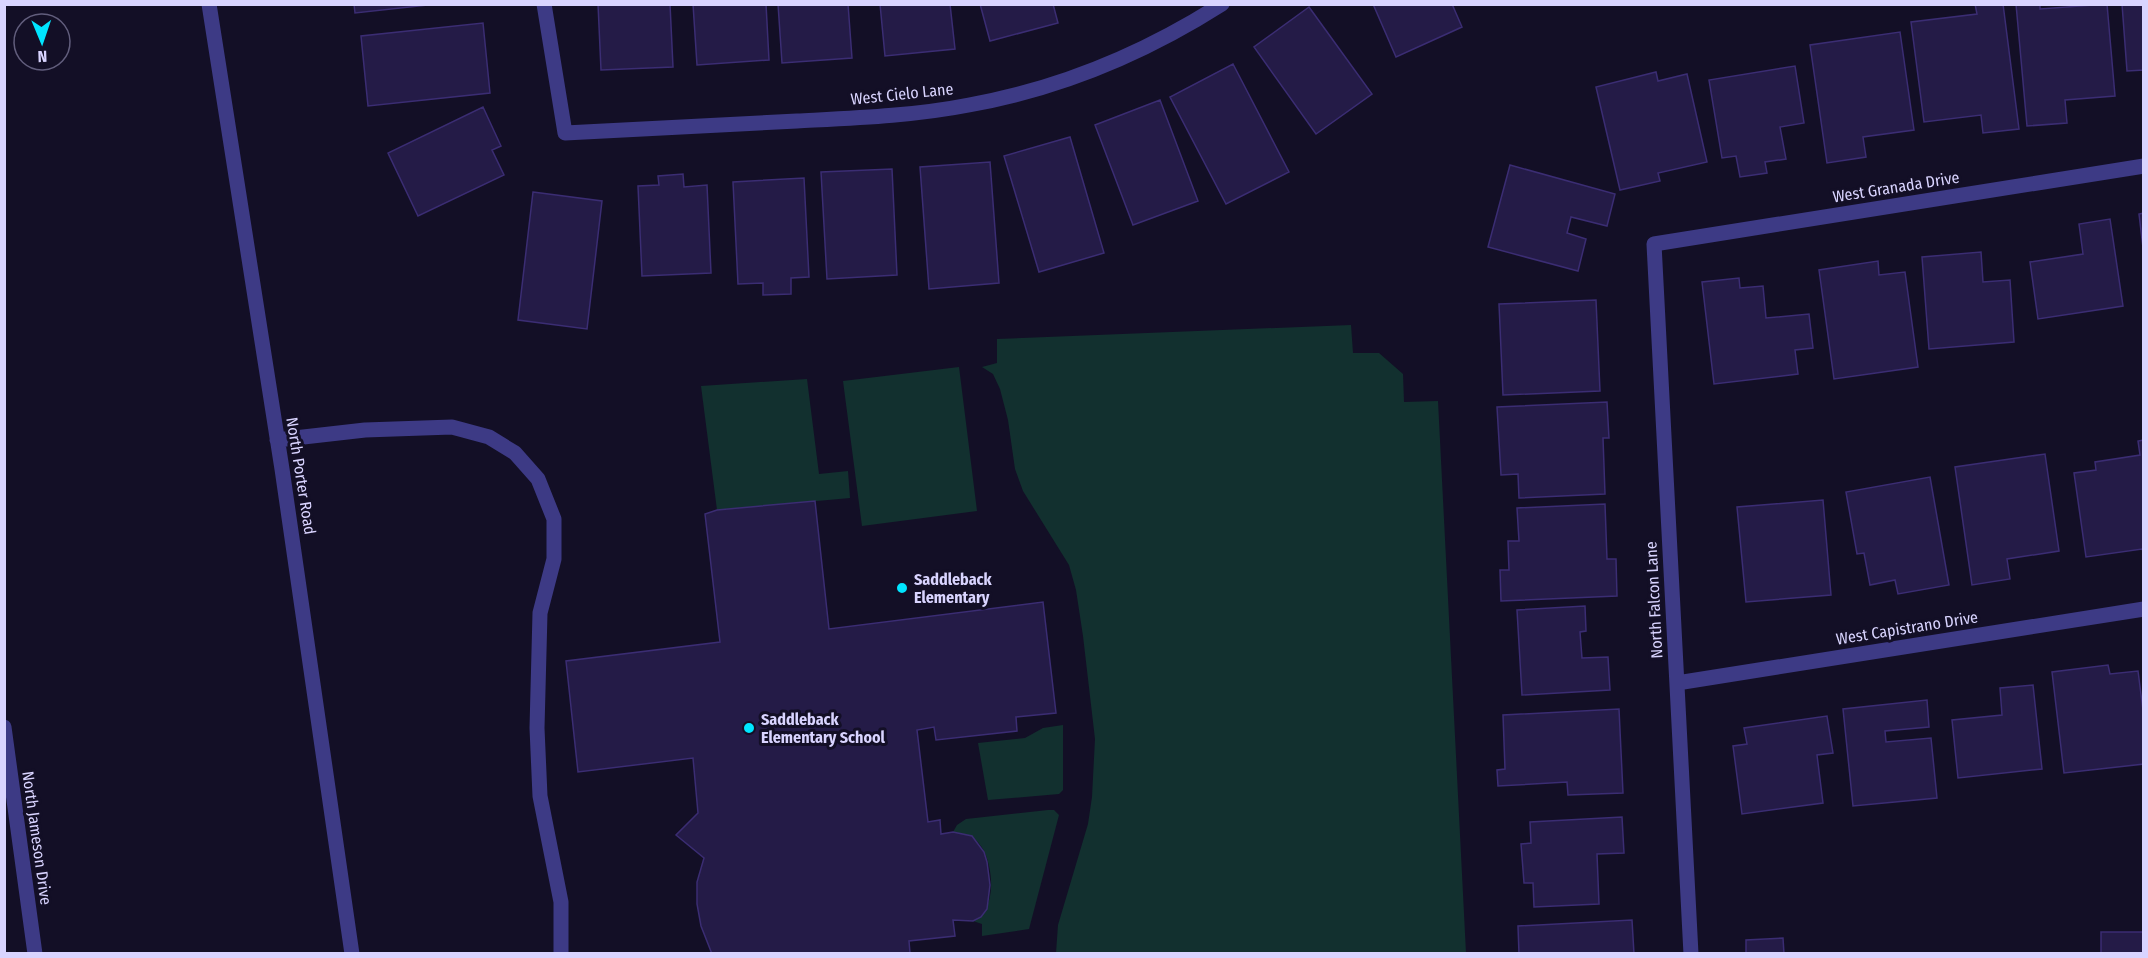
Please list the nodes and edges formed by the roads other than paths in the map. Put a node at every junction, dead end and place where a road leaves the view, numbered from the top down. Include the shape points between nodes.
1 (209, 4) edge
2 (544, 4) edge
3 (1222, 4) edge
4 (2144, 166) edge
5 (1654, 244) joint
6 (277, 440) junction
7 (2144, 609) edge
8 (1677, 682) junction
9 (4, 727) edge
10 (35, 954) edge
11 (352, 954) edge
12 (561, 954) edge
13 (1691, 954) edge

1 - 6 street, North Porter Road
2 - 3 street, West Cielo Lane via 565,133 896,115 970,105 1042,87 1111,63 1182,30
4 - 5 street, West Granada Drive
5 - 8 street, North Falcon Lane
6 - 11 street, North Porter Road
6 - 12 street via 365,429 452,427 489,437 515,453 538,479 554,519 554,559 540,612 537,728 540,796 561,902
7 - 8 street, West Capistrano Drive
8 - 13 street, North Falcon Lane
9 - 10 street, North Jameson Drive

